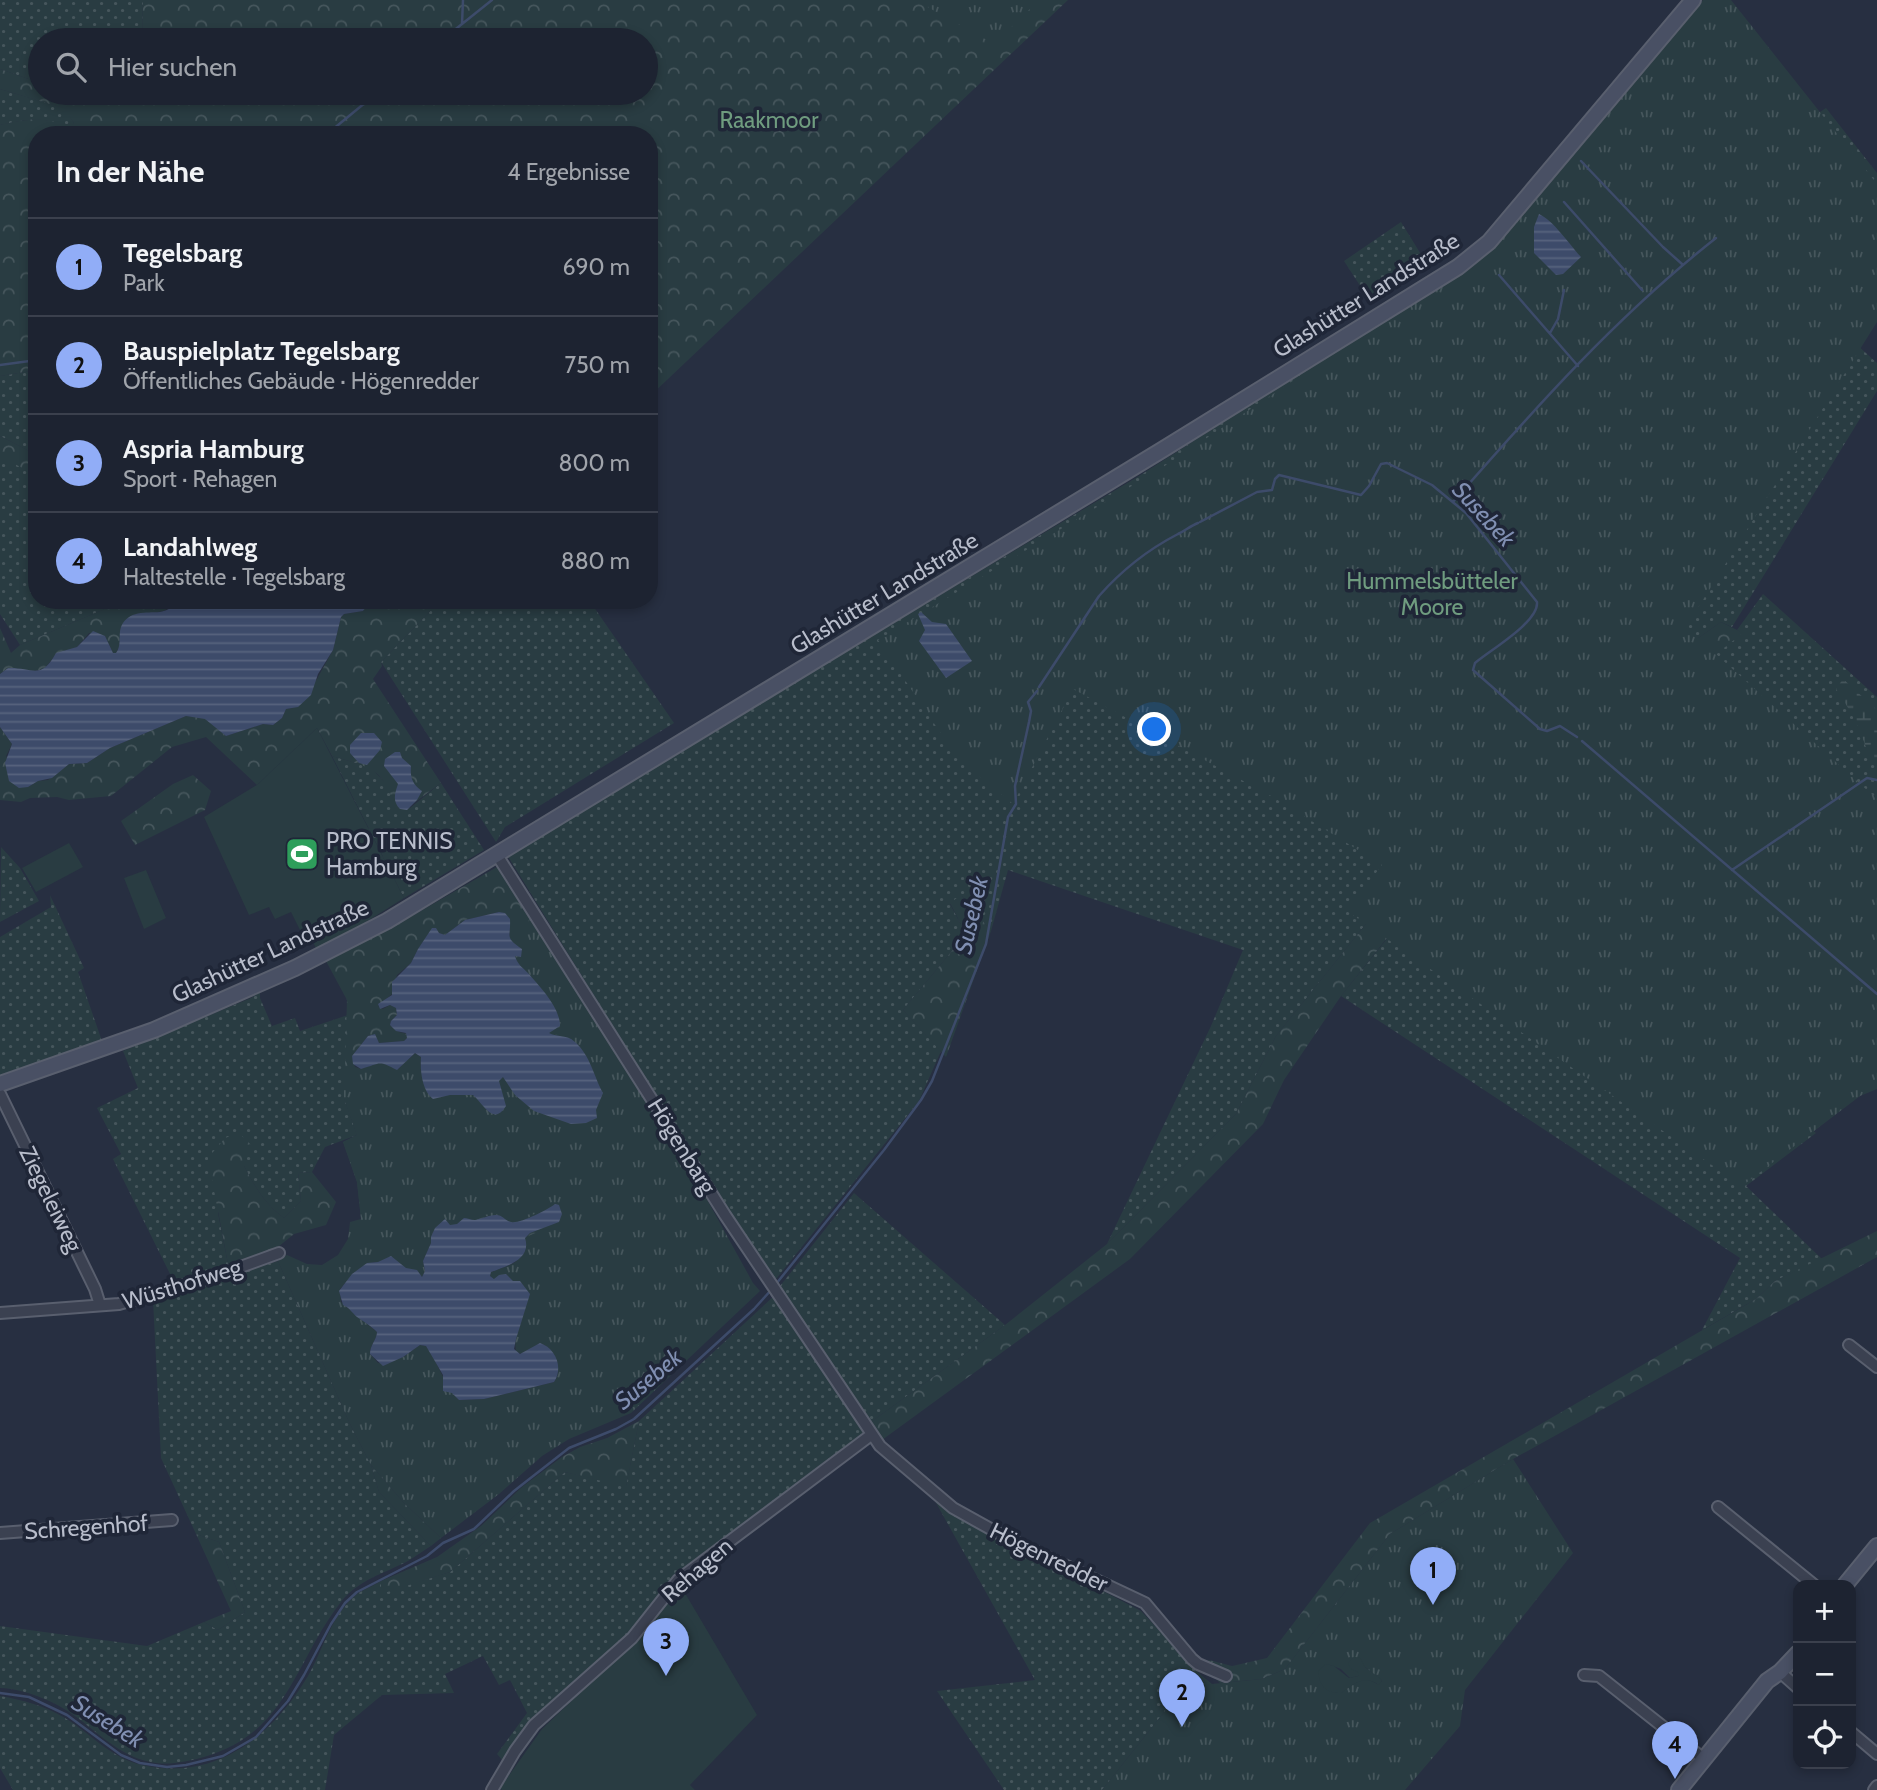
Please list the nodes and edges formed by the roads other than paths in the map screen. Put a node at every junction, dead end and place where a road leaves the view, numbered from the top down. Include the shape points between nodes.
1 (1693, 0) edge
2 (497, 855) junction
3 (0, 1084) edge
4 (0, 1094) edge
5 (279, 1253) dead end
6 (100, 1305) junction
7 (0, 1313) edge
8 (1849, 1345) dead end
9 (1877, 1367) edge
10 (871, 1435) junction
11 (1718, 1507) dead end
12 (172, 1520) dead end
13 (0, 1533) edge
14 (1877, 1546) edge
15 (1877, 1558) edge
16 (1808, 1580) edge
17 (1849, 1580) edge
18 (1856, 1584) edge
19 (1793, 1658) edge
20 (1780, 1672) junction
21 (1584, 1675) dead end
22 (1226, 1676) dead end
23 (1793, 1684) edge
24 (1856, 1736) edge
25 (1877, 1754) edge
26 (1705, 1760) junction
27 (492, 1790) edge
28 (1679, 1790) edge

1 - 2 street, Glashütter Landstraße via 1538,186 1473,256
2 - 3 street, Glashütter Landstraße via 387,921 295,968 154,1030
2 - 10 street, Högenbarg
4 - 6 street, Ziegeleiweg
5 - 6 street, Wüsthofweg via 162,1293
6 - 7 street, Wüsthofweg
8 - 9 street
10 - 22 street, Högenredder via 953,1508 1139,1600 1151,1608 1192,1659
10 - 27 street, Rehagen via 678,1580 632,1638 534,1725
11 - 16 street
12 - 13 street, Schregenhof
14 - 17 street
15 - 18 street
19 - 20 street
20 - 23 street
20 - 26 street via 1767,1681
21 - 26 street via 1599,1676
24 - 25 street
26 - 28 street

